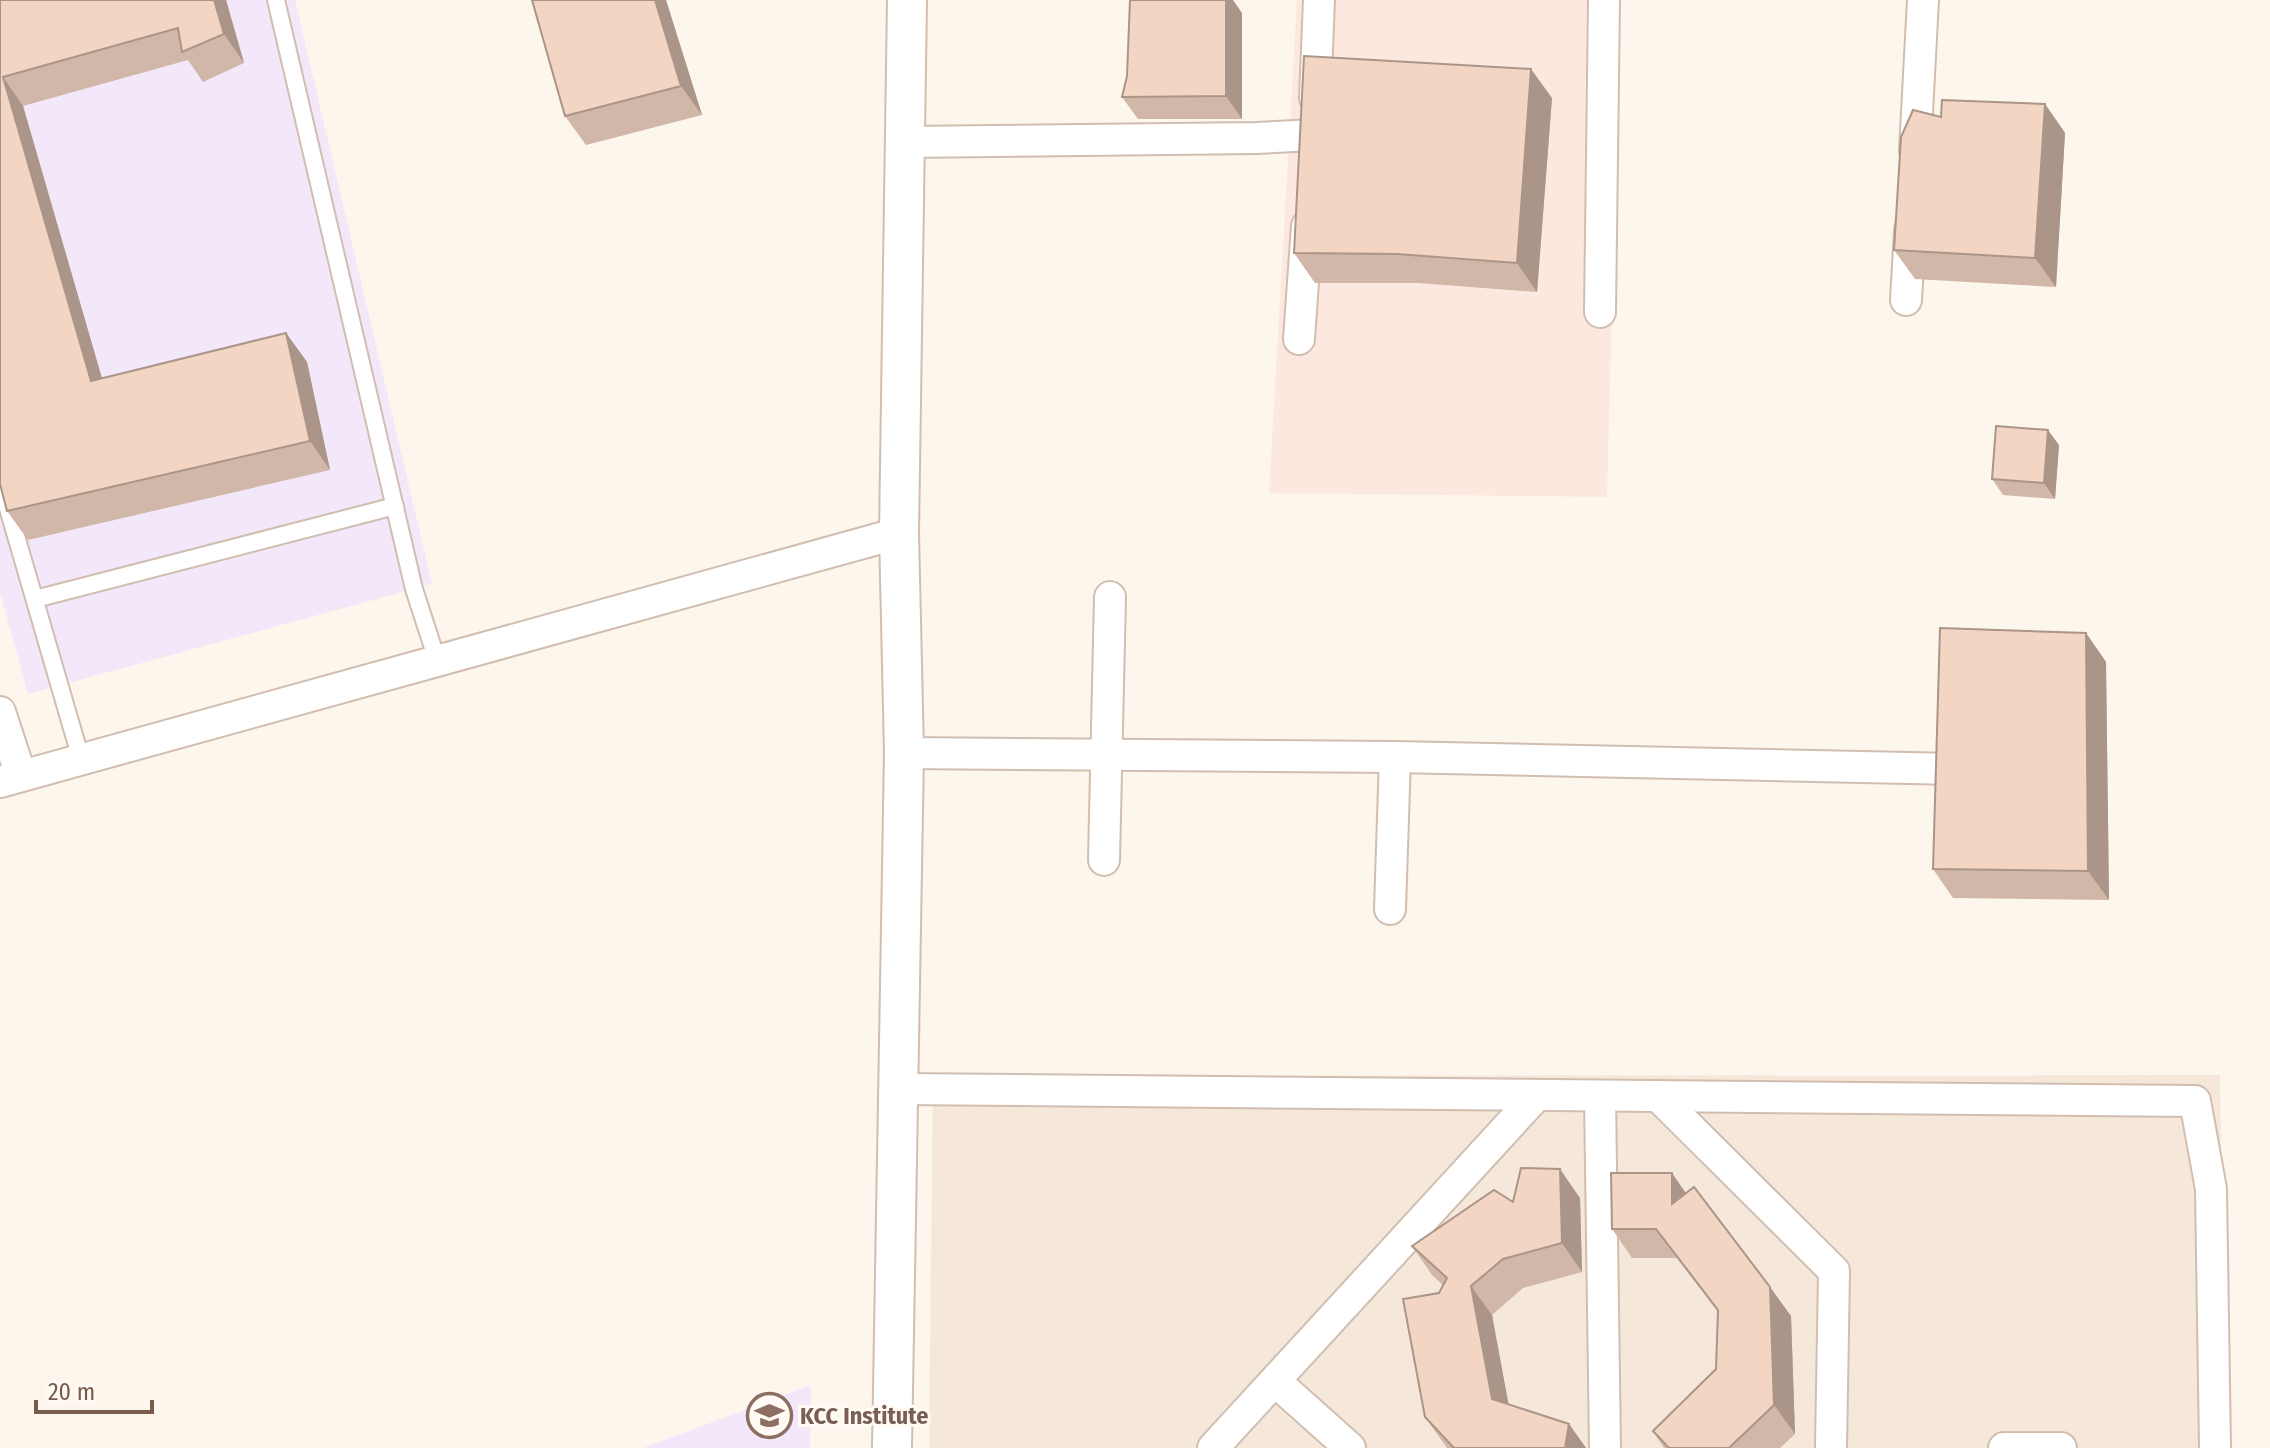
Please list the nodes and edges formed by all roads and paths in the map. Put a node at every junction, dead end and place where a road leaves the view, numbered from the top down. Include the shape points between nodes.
1 (276, 0) edge
2 (907, 0) edge
3 (1319, 0) edge
4 (1604, 0) edge
5 (1923, 0) edge
6 (1314, 135) junction
7 (904, 142) junction
8 (1312, 167) edge
9 (1913, 174) edge
10 (1309, 198) edge
11 (1912, 205) edge
12 (1906, 300) dead end
13 (1600, 312) dead end
14 (1299, 339) dead end
15 (0, 481) edge
16 (395, 506) junction
17 (899, 533) junction
18 (1110, 597) dead end
19 (35, 599) junction
20 (437, 660) junction
21 (0, 712) edge
22 (904, 753) junction
23 (1107, 756) junction
24 (1395, 757) junction
25 (81, 759) junction
26 (1957, 769) edge
27 (11, 779) edge
28 (1104, 860) dead end
29 (1390, 909) dead end
30 (899, 1089) junction
31 (1537, 1095) junction
32 (1600, 1096) junction
33 (1658, 1096) junction
34 (1275, 1381) junction
35 (892, 1448) edge
36 (1213, 1448) edge
37 (1350, 1448) edge
38 (1605, 1448) edge
39 (1831, 1448) edge
40 (2004, 1448) edge
41 (2061, 1448) edge
42 (2215, 1448) edge

1 - 16 lane
2 - 7 street
3 - 6 street
4 - 13 street
5 - 9 street
6 - 7 street
6 - 8 street
7 - 17 street
10 - 14 street
11 - 12 street
15 - 19 lane
16 - 19 lane
16 - 20 lane
17 - 20 street
17 - 22 street
18 - 23 street
19 - 25 lane
20 - 25 street
21 - 27 street
22 - 23 street
22 - 30 street
23 - 24 street
23 - 28 street
24 - 26 street
24 - 29 street
25 - 27 street
30 - 31 street
30 - 35 street
31 - 32 street
31 - 34 street
32 - 33 street
32 - 38 street
33 - 39 street via 1834,1271
33 - 42 street via 2195,1101 2211,1189
34 - 36 street
34 - 37 street
40 - 41 street

